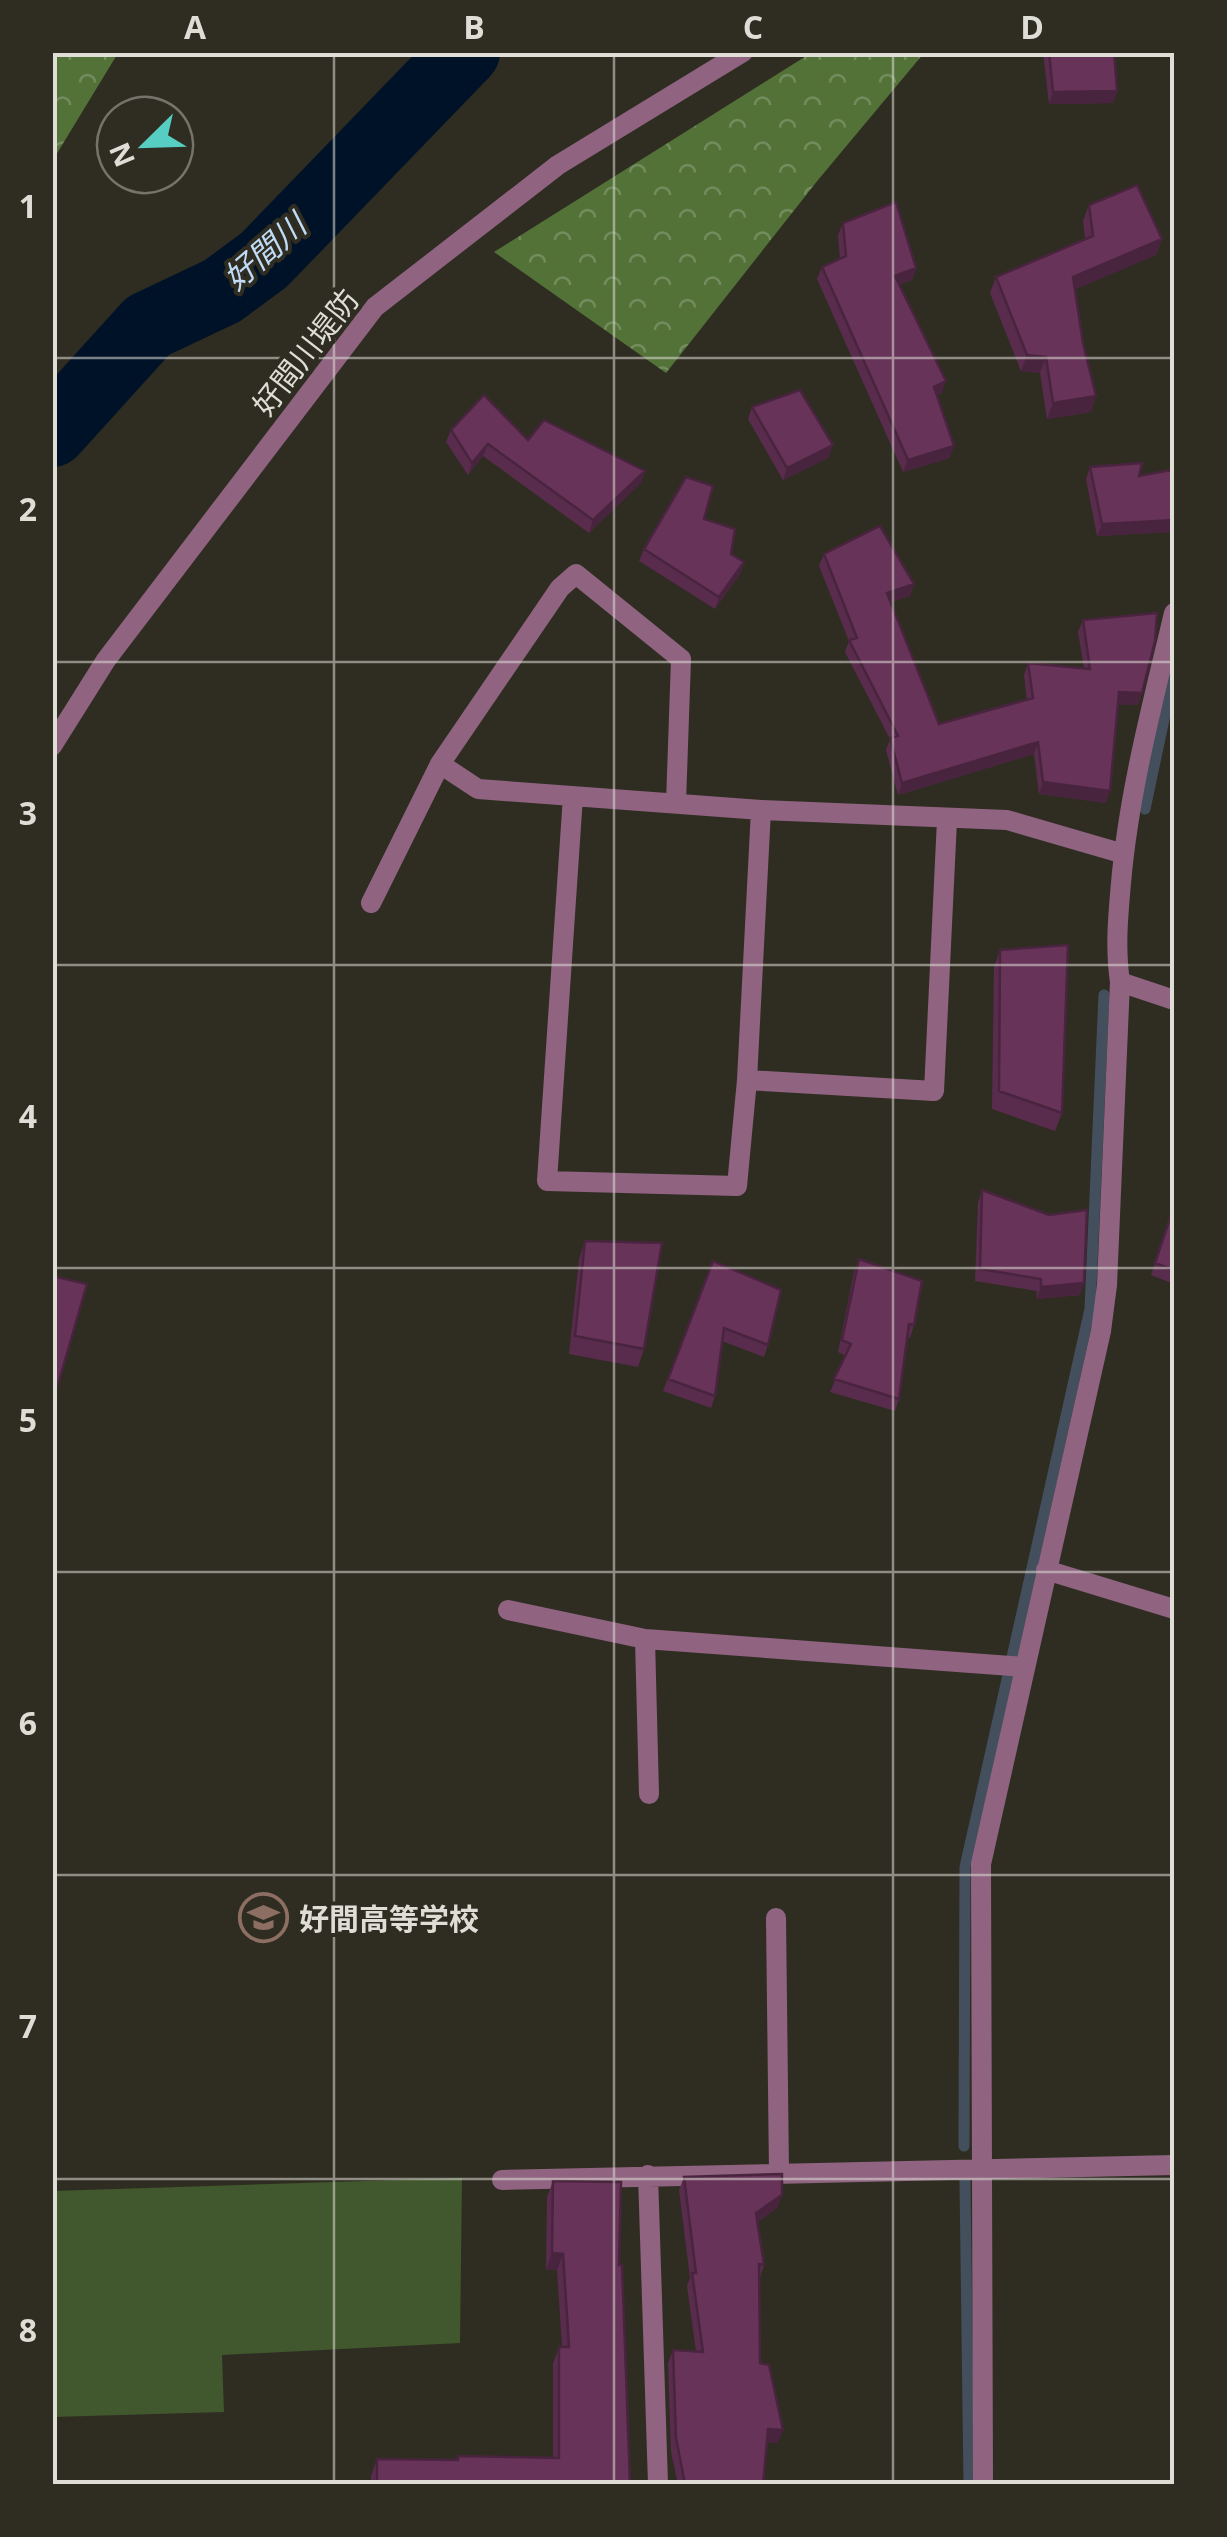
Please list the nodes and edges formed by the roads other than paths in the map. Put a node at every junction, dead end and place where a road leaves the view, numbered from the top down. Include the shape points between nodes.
1 (743, 52) edge
2 (1174, 612) edge
3 (52, 746) edge
4 (440, 764) junction
5 (573, 796) junction
6 (676, 804) junction
7 (761, 810) junction
8 (947, 820) junction
9 (1124, 854) junction
10 (371, 904) dead end
11 (1120, 982) junction
12 (1174, 1000) edge
13 (747, 1080) junction
14 (1046, 1570) junction
15 (1174, 1609) edge
16 (508, 1610) dead end
17 (645, 1639) junction
18 (1014, 1666) junction
19 (649, 1794) dead end
20 (776, 1918) dead end
21 (1174, 2164) edge
22 (980, 2167) junction
23 (779, 2172) junction
24 (648, 2176) junction
25 (502, 2180) dead end
26 (658, 2484) edge
27 (983, 2484) edge

1 - 3 street, 好間川堤防 via 558,165 376,307 106,660
2 - 9 street
4 - 5 street via 478,789
4 - 6 street via 576,574 681,660
4 - 10 street
5 - 6 street
5 - 13 street via 547,1181 737,1186
6 - 7 street
7 - 8 street
7 - 13 street
8 - 9 street via 1007,820
8 - 13 street via 934,1091
9 - 11 street via 1115,951
11 - 12 street
11 - 14 street via 1107,1285
14 - 15 street
14 - 18 street
16 - 17 street
17 - 18 street
17 - 19 street
18 - 22 street via 981,1864
20 - 23 street
21 - 22 street
22 - 23 street
22 - 27 street
23 - 24 street
24 - 25 street
24 - 26 street

